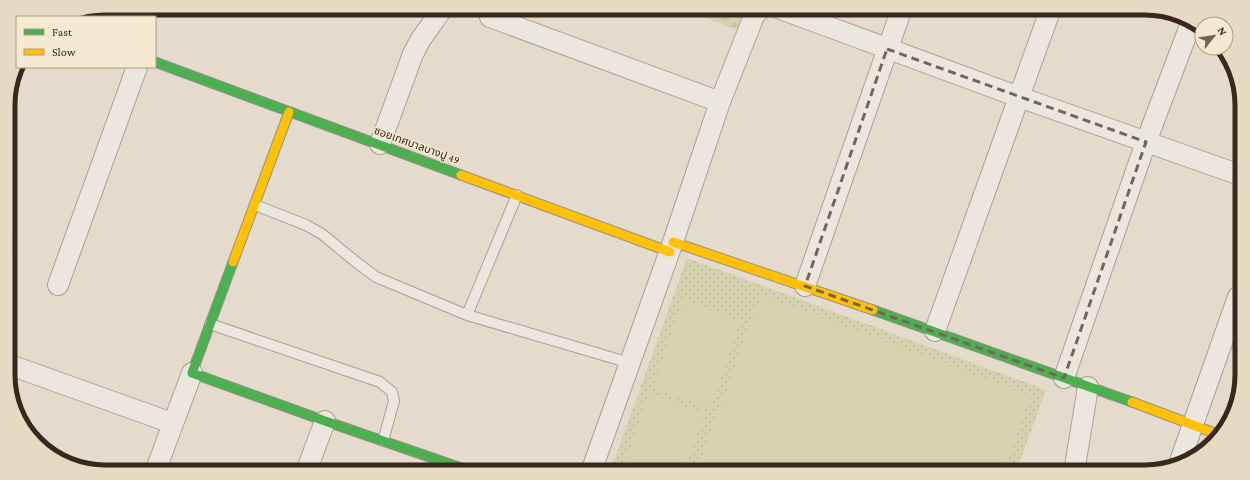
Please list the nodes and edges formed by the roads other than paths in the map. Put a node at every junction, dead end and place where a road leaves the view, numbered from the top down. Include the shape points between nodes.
1 (438, 15) edge
2 (755, 15) edge
3 (797, 15) edge
4 (899, 15) edge
5 (1048, 15) edge
6 (490, 17) dead end
7 (1190, 27) edge
8 (887, 49) junction
9 (156, 62) edge
10 (136, 68) edge
11 (1019, 97) junction
12 (720, 102) junction
13 (289, 112) junction
14 (1146, 142) junction
15 (380, 144) junction
16 (1235, 173) edge
17 (517, 195) junction
18 (255, 205) junction
19 (672, 247) junction
20 (58, 285) dead end
21 (805, 286) junction
22 (1235, 306) edge
23 (467, 315) junction
24 (210, 324) junction
25 (935, 332) junction
26 (630, 363) junction
27 (15, 366) edge
28 (192, 373) junction
29 (1064, 378) junction
30 (1088, 387) junction
31 (325, 421) junction
32 (172, 423) junction
33 (1193, 425) junction
34 (1214, 433) edge
35 (383, 441) junction
36 (1181, 457) edge
37 (157, 465) edge
38 (309, 465) edge
39 (443, 465) edge
40 (594, 465) edge
41 (1075, 465) edge

1 - 15 street via 413,54
2 - 12 street
3 - 8 street
4 - 8 street
5 - 11 street
6 - 12 street
7 - 14 street
8 - 11 street
8 - 21 street
9 - 13 street, ซอยเทศบาลบางปู 49
10 - 20 street
11 - 14 street
11 - 25 street
12 - 19 street
13 - 15 street, ซอยเทศบาลบางปู 49
13 - 18 street
14 - 16 street
14 - 29 street
15 - 17 street, ซอยเทศบาลบางปู 49
17 - 19 street, ซอยเทศบาลบางปู 49
17 - 23 lane
18 - 23 lane via 306,224 376,277
18 - 24 street
19 - 21 street, ซอยเทศบาลบางปู 49
19 - 26 street
21 - 25 street, ซอยเทศบาลบางปู 49
22 - 33 street
23 - 26 lane
24 - 28 street
24 - 35 lane via 380,382 392,392 394,401
25 - 29 street, ซอยเทศบาลบางปู 49
26 - 40 street
27 - 32 street
28 - 31 street
28 - 32 street
29 - 30 street, ซอยเทศบาลบางปู 49
30 - 33 street, ซอยเทศบาลบางปู 49
30 - 41 street
31 - 35 street
31 - 38 street
32 - 37 street
33 - 34 street, ซอยเทศบาลบางปู 49
33 - 36 street
35 - 39 street

